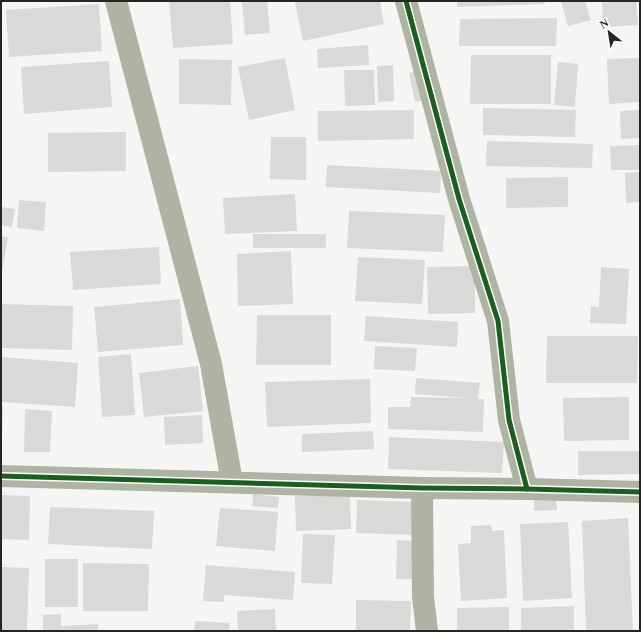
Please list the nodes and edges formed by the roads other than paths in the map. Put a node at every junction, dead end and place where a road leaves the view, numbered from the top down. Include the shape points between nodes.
1 (116, 1) edge
2 (406, 1) edge
3 (1, 476) edge
4 (232, 482) junction
5 (422, 488) junction
6 (526, 489) junction
7 (640, 492) edge
8 (428, 631) edge

1 - 4 street via 211,364
2 - 6 street via 459,200 498,321 509,420
3 - 4 street
4 - 5 street
5 - 6 street
5 - 8 street via 423,597
6 - 7 street

